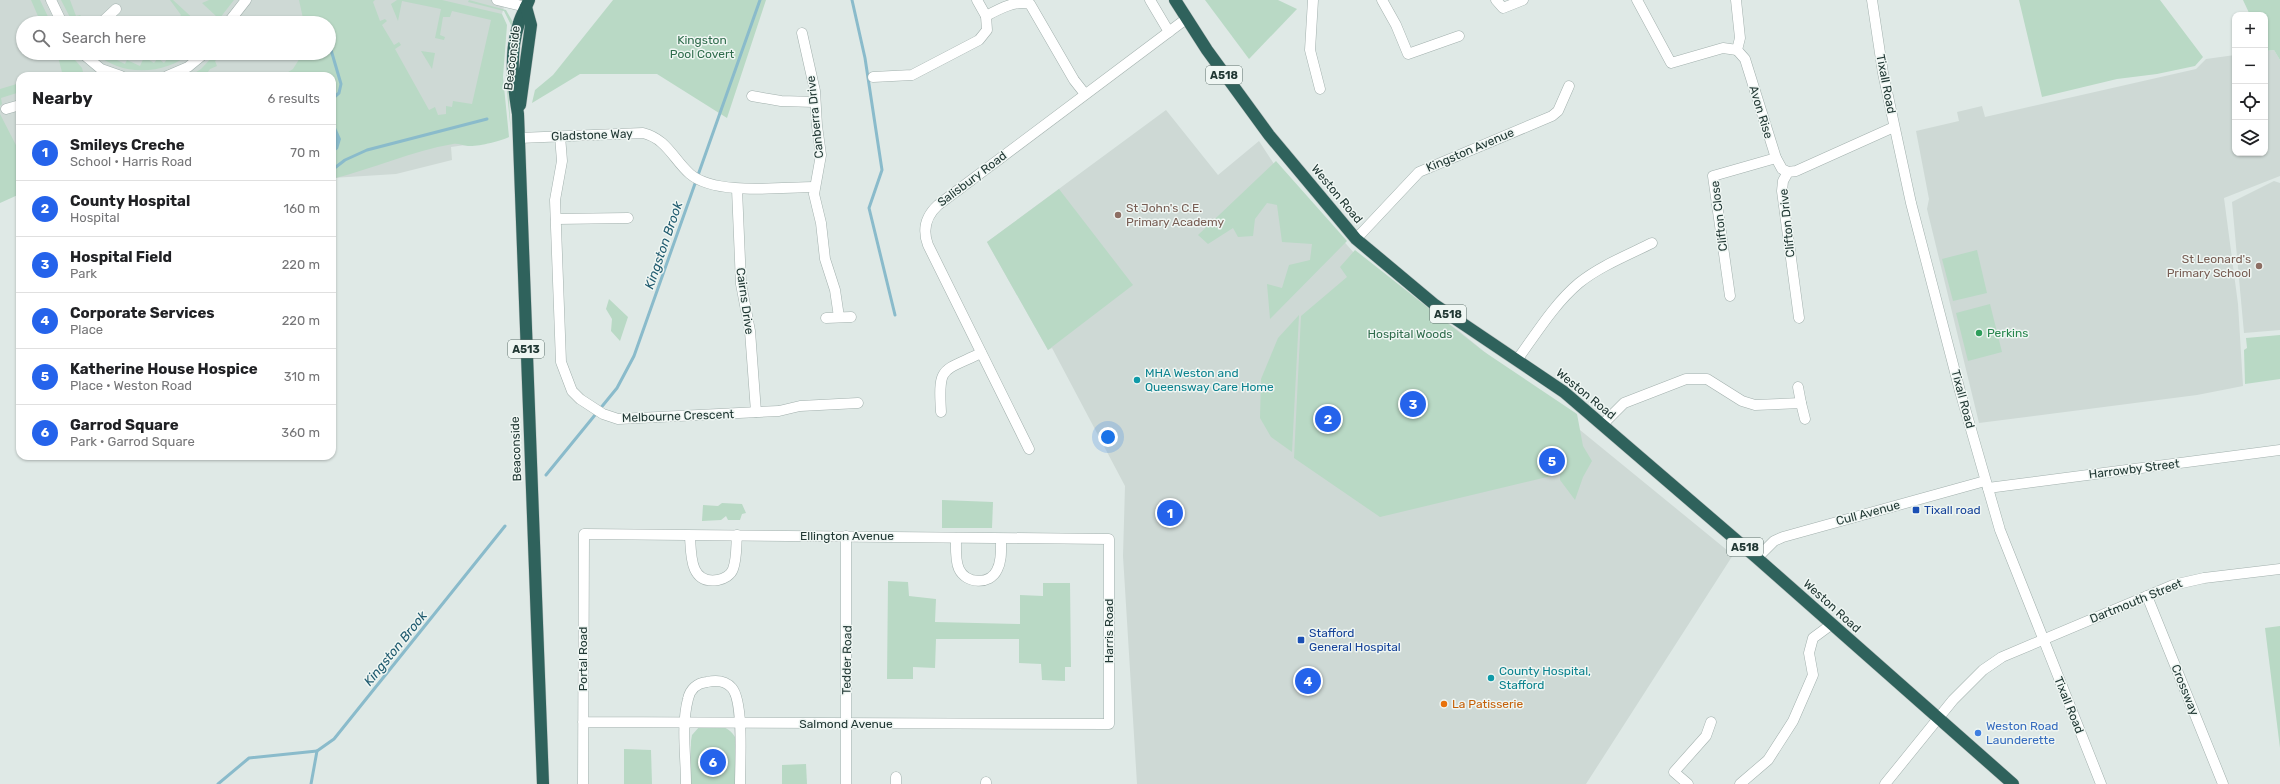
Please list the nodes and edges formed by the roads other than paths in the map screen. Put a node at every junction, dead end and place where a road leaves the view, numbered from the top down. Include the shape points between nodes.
1 (51, 0) edge
2 (246, 0) edge
3 (497, 0) edge
4 (977, 0) edge
5 (1150, 0) edge
6 (1175, 0) edge
7 (1314, 0) edge
8 (1382, 0) edge
9 (1496, 0) edge
10 (1523, 0) edge
11 (1637, 0) edge
12 (1736, 0) edge
13 (1872, 0) edge
14 (527, 3) edge
15 (116, 9) dead end
16 (59, 16) edge
17 (108, 16) edge
18 (233, 16) edge
19 (986, 16) junction
20 (1186, 19) junction
21 (1169, 32) junction
22 (802, 33) dead end
23 (1459, 36) dead end
24 (1737, 50) junction
25 (88, 60) edge
26 (196, 60) edge
27 (98, 72) edge
28 (176, 72) edge
29 (872, 77) dead end
30 (1569, 86) dead end
31 (1320, 89) dead end
32 (1085, 94) junction
33 (752, 96) dead end
34 (815, 102) junction
35 (16, 106) edge
36 (6, 109) dead end
37 (1894, 127) junction
38 (560, 136) junction
39 (519, 138) junction
40 (1776, 158) junction
41 (1788, 172) junction
42 (814, 187) junction
43 (737, 189) junction
44 (556, 218) junction
45 (628, 218) dead end
46 (1356, 239) junction
47 (1652, 243) dead end
48 (1730, 296) dead end
49 (851, 317) dead end
50 (826, 318) dead end
51 (839, 318) junction
52 (1799, 318) dead end
53 (982, 353) junction
54 (1517, 360) junction
55 (1798, 387) dead end
56 (858, 403) dead end
57 (1801, 403) junction
58 (756, 412) junction
59 (941, 412) dead end
60 (1805, 419) dead end
61 (1602, 425) junction
62 (1029, 449) dead end
63 (2280, 450) edge
64 (1986, 484) junction
65 (584, 534) joint
66 (738, 535) junction
67 (690, 536) junction
68 (846, 536) junction
69 (956, 538) junction
70 (1001, 539) junction
71 (1109, 539) joint
72 (1758, 558) junction
73 (2280, 569) edge
74 (2147, 596) junction
75 (1832, 624) junction
76 (2043, 638) junction
77 (1938, 720) junction
78 (685, 721) junction
79 (583, 722) junction
80 (1711, 722) dead end
81 (740, 723) junction
82 (845, 724) junction
83 (1109, 724) joint
84 (543, 784) edge
85 (583, 784) edge
86 (686, 784) edge
87 (740, 784) edge
88 (846, 784) edge
89 (1688, 784) edge
90 (1740, 784) edge
91 (1885, 784) edge
92 (2013, 784) edge
93 (2101, 784) edge
94 (2223, 784) edge

1 - 16 street
2 - 18 street
3 - 14 street
4 - 19 street
5 - 21 street
6 - 20 highway, Weston Road / A518
7 - 31 street via 1310,50
8 - 23 street via 1408,54
9 - 10 street via 1503,8
11 - 24 street via 1671,63 1723,48
12 - 24 street via 1740,38
13 - 37 street, Tixall Road
14 - 39 highway, Beaconside / A513 via 518,24 512,63
15 - 17 street
19 - 29 street via 988,26 985,34 972,43 912,75
19 - 32 street via 1012,3 1020,1 1030,4 1074,80
20 - 21 street, Salisbury Road
20 - 46 highway, Weston Road / A518 via 1269,136
21 - 32 street, Salisbury Road
22 - 34 street, Canberra Drive
24 - 40 street, Avon Rise via 1745,59
25 - 27 street
26 - 28 street
30 - 46 street, Kingston Avenue via 1558,111 1552,116 1419,172
32 - 53 street, Salisbury Road via 938,204 926,221 928,245
33 - 34 street via 782,101
34 - 42 street, Canberra Drive via 821,155
35 - 36 street
37 - 41 street, Clifton Drive via 1796,171
37 - 64 street, Tixall Road via 1941,319
38 - 39 street, Gladstone Way
38 - 43 street, Gladstone Way via 632,133 651,135 668,146 691,175 708,184
38 - 44 street, Melbourne Crescent via 562,161 556,191
39 - 84 highway, Beaconside / A513
40 - 41 street, Avon Rise via 1782,170
40 - 48 street, Clifton Close via 1713,176
41 - 52 street, Clifton Drive via 1783,181 1782,191
42 - 43 street, Gladstone Way
42 - 51 street, Canberra Drive via 826,259 838,302
43 - 58 street, Cairns Drive via 740,284 750,332
44 - 45 street
44 - 58 street, Melbourne Crescent via 561,362 572,391 588,405 618,419
46 - 54 highway, Weston Road / A518 via 1435,305
47 - 54 street via 1579,283 1553,310
49 - 51 street
50 - 51 street
53 - 59 street via 942,374 939,384
53 - 62 street, Salisbury Road
54 - 61 highway, Weston Road / A518 via 1564,392
55 - 57 street
56 - 58 street, Melbourne Crescent
57 - 60 street
57 - 61 street via 1755,405 1742,401 1707,379 1686,379 1624,403
61 - 72 highway, Weston Road / A518
63 - 64 street, Harrowby Street
64 - 72 street, Cull Avenue via 1783,537 1774,541
64 - 76 street, Tixall Road via 2000,530
65 - 67 street, Ellington Avenue
65 - 79 street, Portal Road
66 - 67 street, Ellington Avenue
66 - 67 street via 733,570 726,577 712,580 700,578 694,570
66 - 68 street, Ellington Avenue
68 - 69 street, Ellington Avenue
68 - 82 street, Tedder Road via 848,631
69 - 70 street, Ellington Avenue
69 - 70 street via 958,569 968,579 975,581 994,576 1000,563
70 - 71 street, Ellington Avenue
71 - 83 street, Harris Road
72 - 75 highway, Weston Road / A518
73 - 74 street, Dartmouth Street via 2188,580
74 - 76 street, Dartmouth Street
74 - 94 street, Crossway
75 - 77 highway, Weston Road / A518
75 - 90 street via 1813,638 1809,653 1813,675 1792,721 1768,760
76 - 77 street, Dartmouth Street via 2002,657 1984,670 1953,700
76 - 93 street, Tixall Road
77 - 91 street, Dartmouth Street
77 - 92 highway, Weston Road / A518
78 - 79 street, Salmond Avenue
78 - 81 street, Salmond Avenue
78 - 81 street via 688,699 696,686 721,681 734,692
78 - 86 street
79 - 85 street, Portal Road
80 - 89 street via 1706,736 1674,772
81 - 82 street, Salmond Avenue
81 - 87 street
82 - 83 street, Salmond Avenue
82 - 88 street, Tedder Road

